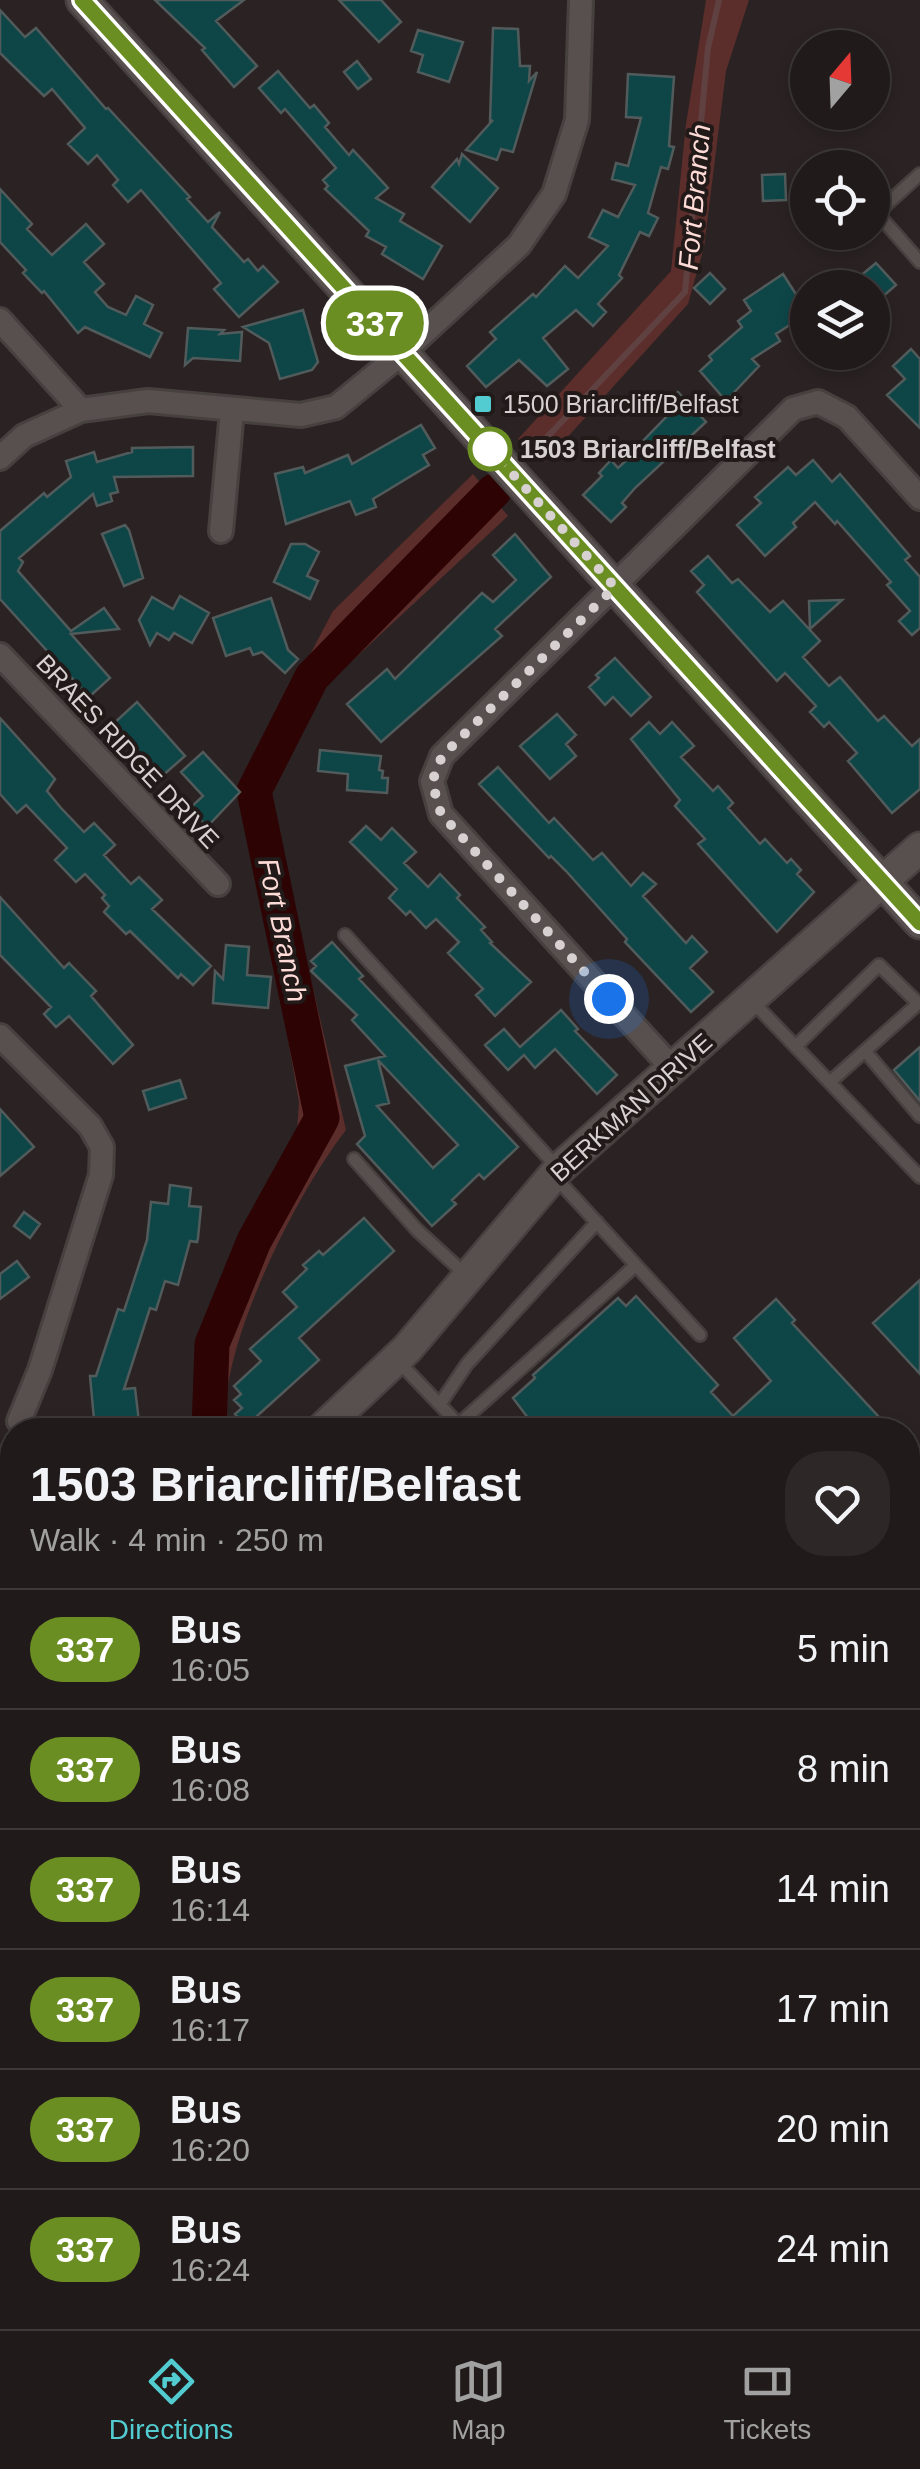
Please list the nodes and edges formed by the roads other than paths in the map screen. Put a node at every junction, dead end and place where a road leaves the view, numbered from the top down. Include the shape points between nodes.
1 (82, 0) edge
2 (581, 0) edge
3 (920, 174) edge
4 (920, 262) edge
5 (0, 320) edge
6 (402, 353) junction
7 (80, 410) junction
8 (232, 411) junction
9 (0, 458) edge
10 (920, 498) edge
11 (220, 532) dead end
12 (615, 587) junction
13 (0, 655) edge
14 (920, 848) edge
15 (882, 882) junction
16 (218, 884) dead end
17 (920, 924) edge
18 (345, 935) dead end
19 (750, 999) junction
20 (919, 1002) edge
21 (0, 1036) edge
22 (796, 1046) junction
23 (865, 1050) junction
24 (674, 1070) junction
25 (830, 1082) junction
26 (920, 1116) edge
27 (354, 1159) dead end
28 (556, 1172) junction
29 (920, 1177) edge
30 (597, 1222) junction
31 (636, 1265) junction
32 (469, 1278) junction
33 (700, 1335) dead end
34 (396, 1359) junction
35 (440, 1404) junction
36 (26, 1418) edge
37 (333, 1418) edge
38 (453, 1418) edge
39 (472, 1418) edge

1 - 6 street
2 - 6 street via 578,120 554,194 519,245
3 - 4 lane via 877,212
5 - 7 street
6 - 8 street via 336,407 301,415
6 - 12 street
7 - 8 street via 148,401
7 - 9 street via 24,436
8 - 11 street
10 - 12 street via 848,417 818,402 793,409
12 - 15 street
12 - 24 street via 442,756 432,782 441,814
13 - 16 street, BRAES RIDGE DRIVE
14 - 15 street, BERKMAN DRIVE
15 - 17 street
15 - 19 street, BERKMAN DRIVE
18 - 28 lane
19 - 22 lane
19 - 24 street, BERKMAN DRIVE
20 - 22 lane via 879,965
20 - 23 lane
21 - 36 street via 90,1126 102,1147 101,1175
22 - 25 lane
23 - 25 lane
23 - 26 lane
24 - 28 street, BERKMAN DRIVE
25 - 29 lane
27 - 32 lane
28 - 30 lane
28 - 32 street, BERKMAN DRIVE
30 - 31 lane
30 - 35 lane via 467,1364
31 - 33 lane
31 - 39 lane
32 - 34 street, BERKMAN DRIVE
34 - 35 lane
34 - 37 street, BERKMAN DRIVE
35 - 38 lane

